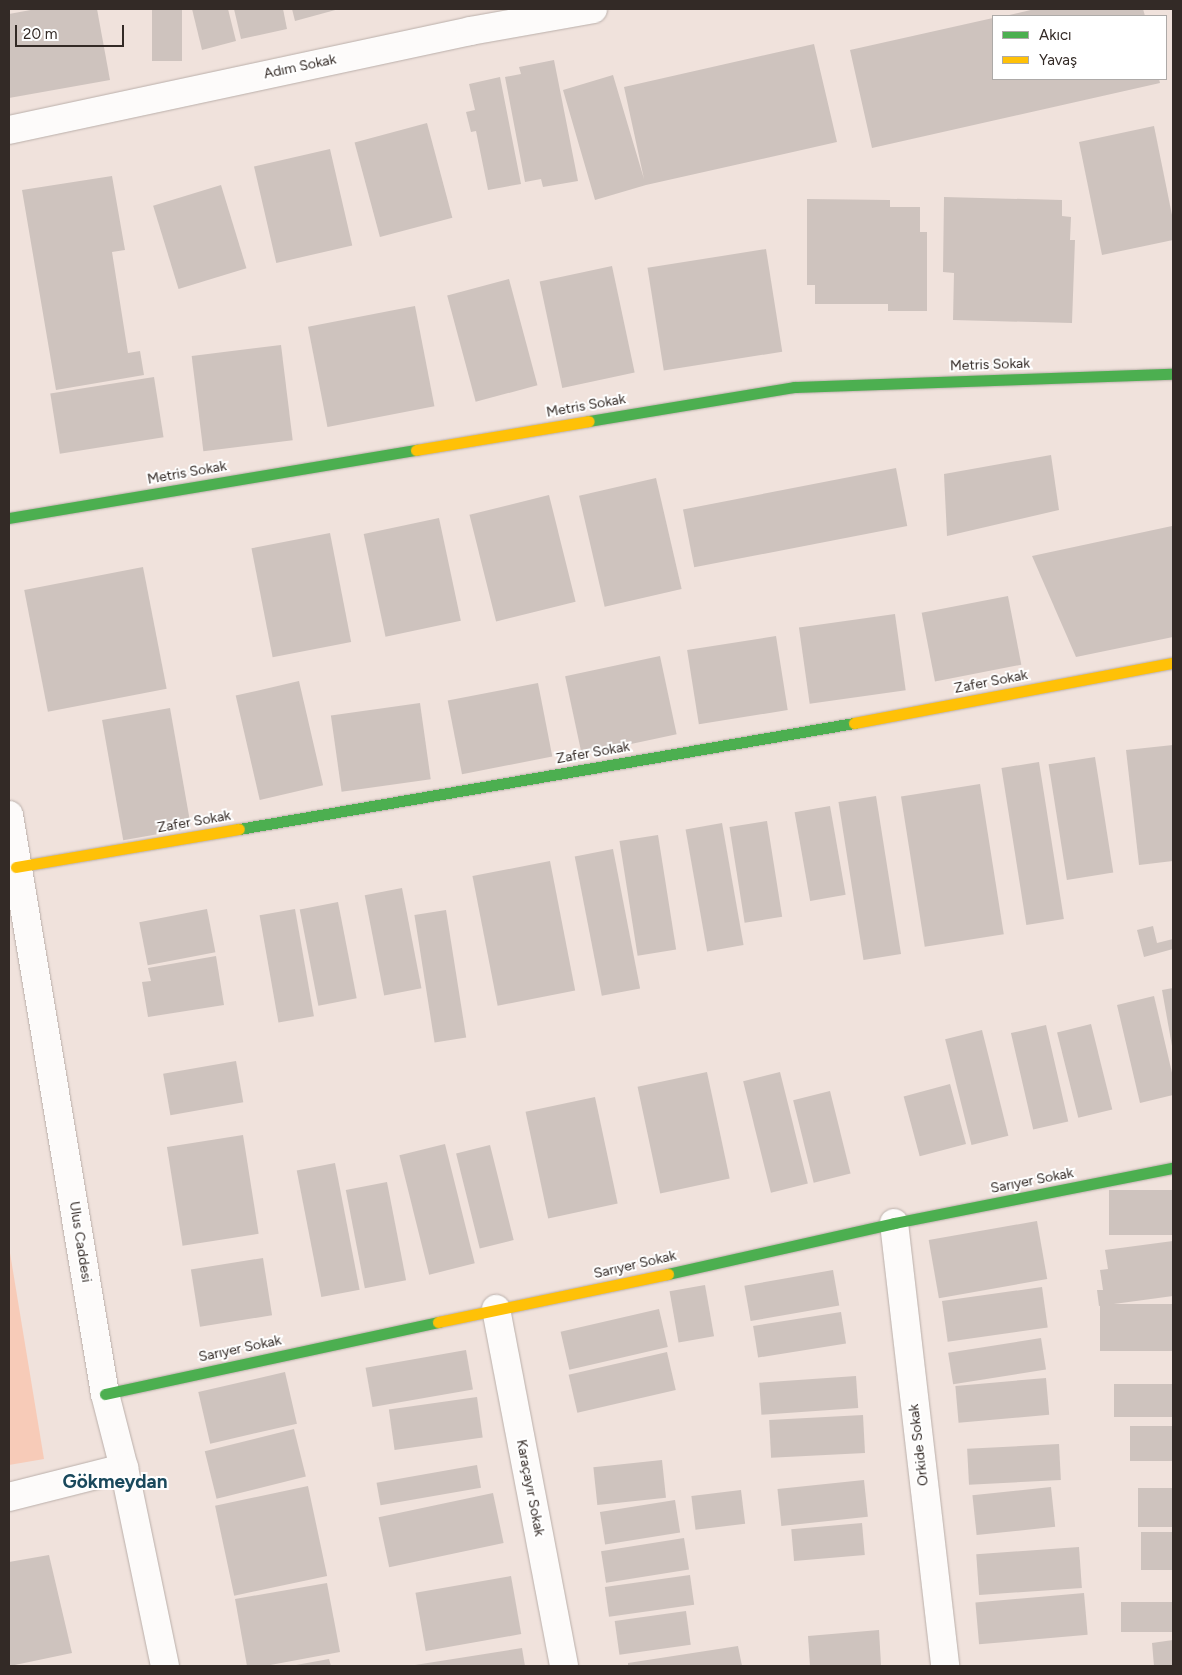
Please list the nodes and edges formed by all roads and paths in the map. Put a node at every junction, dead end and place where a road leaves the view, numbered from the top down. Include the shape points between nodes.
1 (593, 9) edge
2 (9, 130) edge
3 (1173, 374) edge
4 (9, 518) edge
5 (1173, 662) edge
6 (9, 815) edge
7 (16, 868) junction
8 (17, 921) edge
9 (1173, 1168) edge
10 (894, 1223) junction
11 (496, 1309) junction
12 (105, 1394) junction
13 (124, 1468) junction
14 (9, 1496) edge
15 (165, 1666) edge
16 (564, 1666) edge
17 (945, 1666) edge

1 - 2 street, Adım Sokak via 470,31
3 - 4 street, Metris Sokak via 794,387
5 - 7 street, Zafer Sokak via 792,734
6 - 7 street, Ulus Caddesi
7 - 8 street, Ulus Caddesi
8 - 12 street, Ulus Caddesi
9 - 10 street, Sarıyer Sokak
10 - 11 street, Sarıyer Sokak via 510,1309
10 - 17 street, Orkide Sokak
11 - 12 street, Sarıyer Sokak
11 - 16 street, Karaçayır Sokak
12 - 13 street, Ulus Caddesi
13 - 14 street
13 - 15 street, Ulus Caddesi

